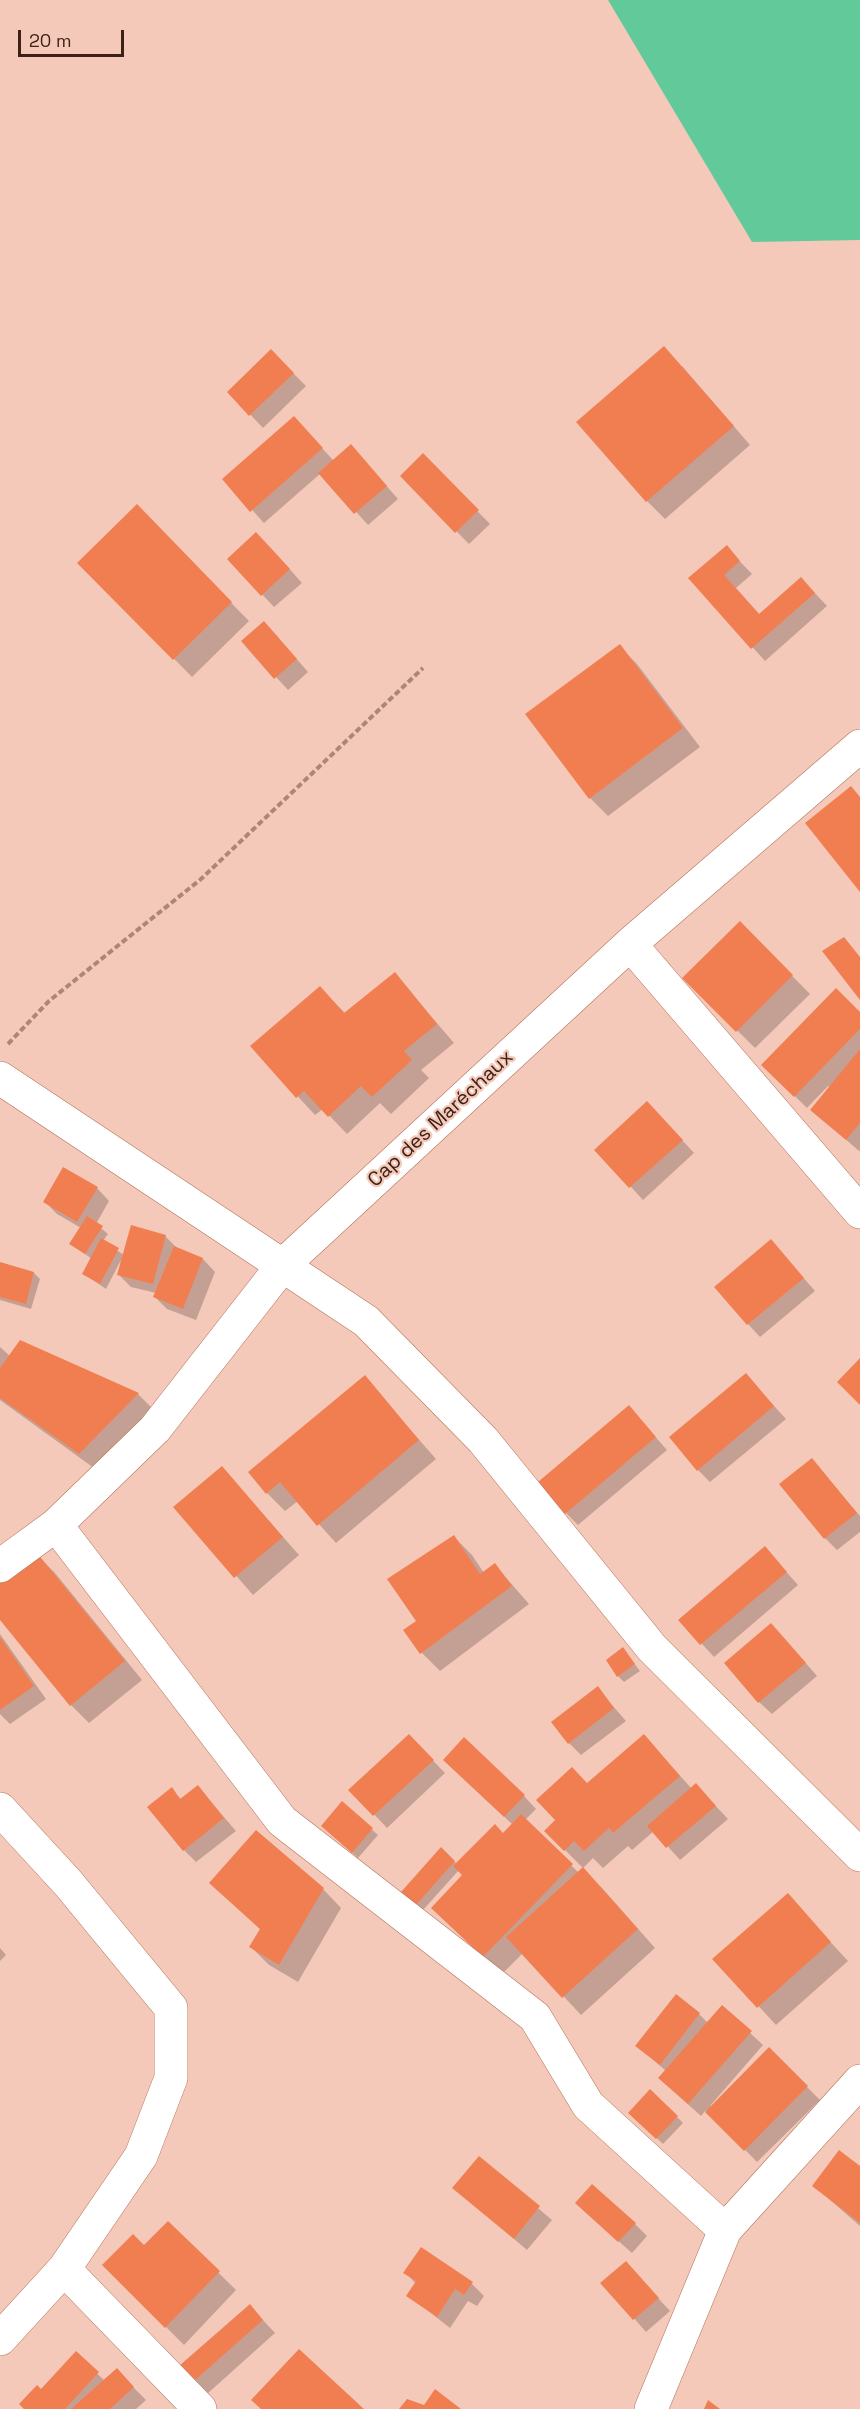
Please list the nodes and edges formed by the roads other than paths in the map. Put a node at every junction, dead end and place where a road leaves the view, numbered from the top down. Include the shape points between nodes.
1 (860, 746) edge
2 (630, 944) junction
3 (0, 1078) edge
4 (860, 1212) edge
5 (283, 1265) junction
6 (56, 1525) junction
7 (0, 1566) edge
8 (0, 1809) edge
9 (860, 1855) edge
10 (860, 2081) edge
11 (725, 2230) junction
12 (64, 2269) junction
13 (0, 2339) edge
14 (200, 2409) edge
15 (651, 2409) edge

1 - 2 street, Cap des Maréchaux
2 - 4 street
2 - 5 street, Cap des Maréchaux
3 - 5 street
5 - 6 street, Cap des Maréchaux via 155,1429
5 - 9 street via 366,1321 483,1440 652,1648
6 - 7 street, Cap des Maréchaux
6 - 11 street via 282,1821 535,2017 588,2105
8 - 12 street via 68,1883 171,2008 171,2078 141,2156
10 - 11 street
11 - 15 street
12 - 13 street
12 - 14 street

